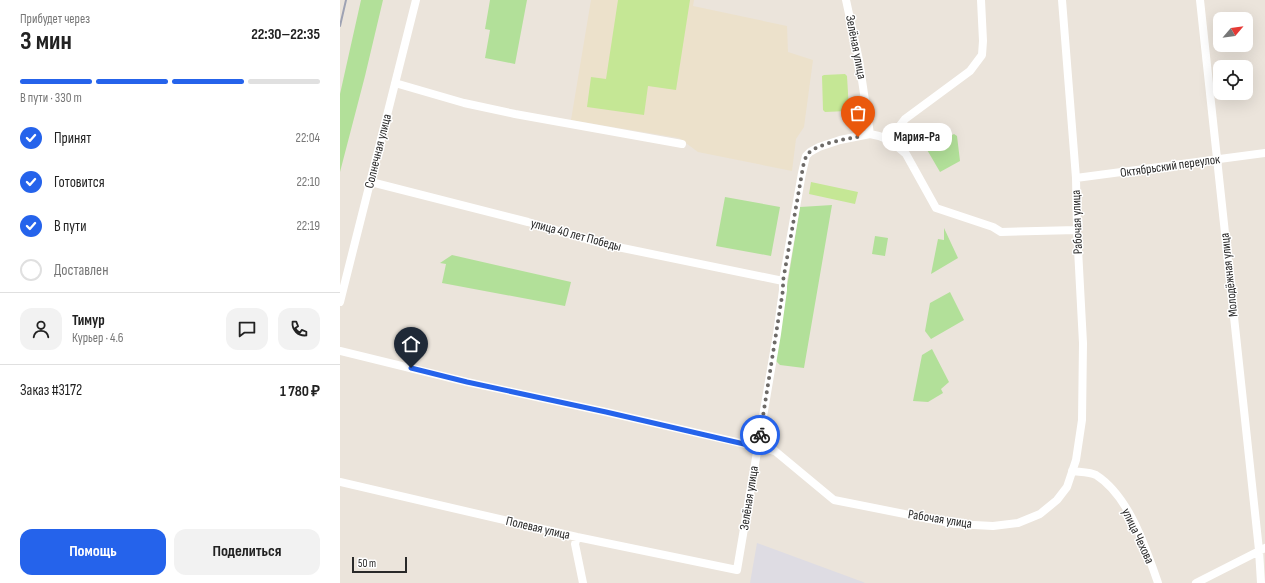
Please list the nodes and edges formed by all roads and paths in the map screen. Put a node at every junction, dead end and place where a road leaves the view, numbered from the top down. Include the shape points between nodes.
1 (416, 0) edge
2 (846, 0) edge
3 (981, 0) edge
4 (1062, 0) edge
5 (1200, 0) edge
6 (395, 83) junction
7 (870, 134) junction
8 (889, 140) junction
9 (682, 144) dead end
10 (1265, 153) edge
11 (1217, 159) junction
12 (1076, 178) junction
13 (371, 182) junction
14 (1077, 230) junction
15 (783, 281) junction
16 (340, 302) edge
17 (340, 351) edge
18 (757, 447) junction
19 (1072, 471) junction
20 (340, 482) edge
21 (577, 537) junction
22 (1262, 549) edge
23 (737, 570) joint
24 (583, 583) edge
25 (1158, 583) edge
26 (1196, 583) edge
27 (1261, 583) edge

1 - 6 street, Солнечная улица
2 - 7 street, Зелёная улица via 859,60
3 - 8 street via 982,55 970,71 905,119
4 - 12 street, Рабочая улица
5 - 11 street, Молодёжная улица
6 - 9 street via 464,103 515,114
6 - 13 street, Солнечная улица
7 - 8 street
7 - 15 street, Зелёная улица via 833,142 819,147 806,156
8 - 14 street via 906,154 936,208 1001,232
10 - 11 street, Октябрьский переулок
11 - 12 street, Октябрьский переулок
11 - 22 street, Молодёжная улица
12 - 14 street, Рабочая улица
13 - 15 street, улица 40 лет Победы via 603,244
13 - 16 street, Солнечная улица
14 - 19 street, Рабочая улица via 1083,343 1082,420
15 - 18 street, Зелёная улица
17 - 18 street, Рабочая улица
18 - 19 street, Рабочая улица via 775,451 834,500 956,524 993,526 1018,523 1040,514 1057,500 1067,487
18 - 23 street, Зелёная улица
19 - 25 street, улица Чехова via 1095,474 1111,488 1127,510
20 - 21 street, Полевая улица
21 - 23 street, Полевая улица
21 - 24 street via 575,544
22 - 26 street
22 - 27 street, Молодёжная улица

